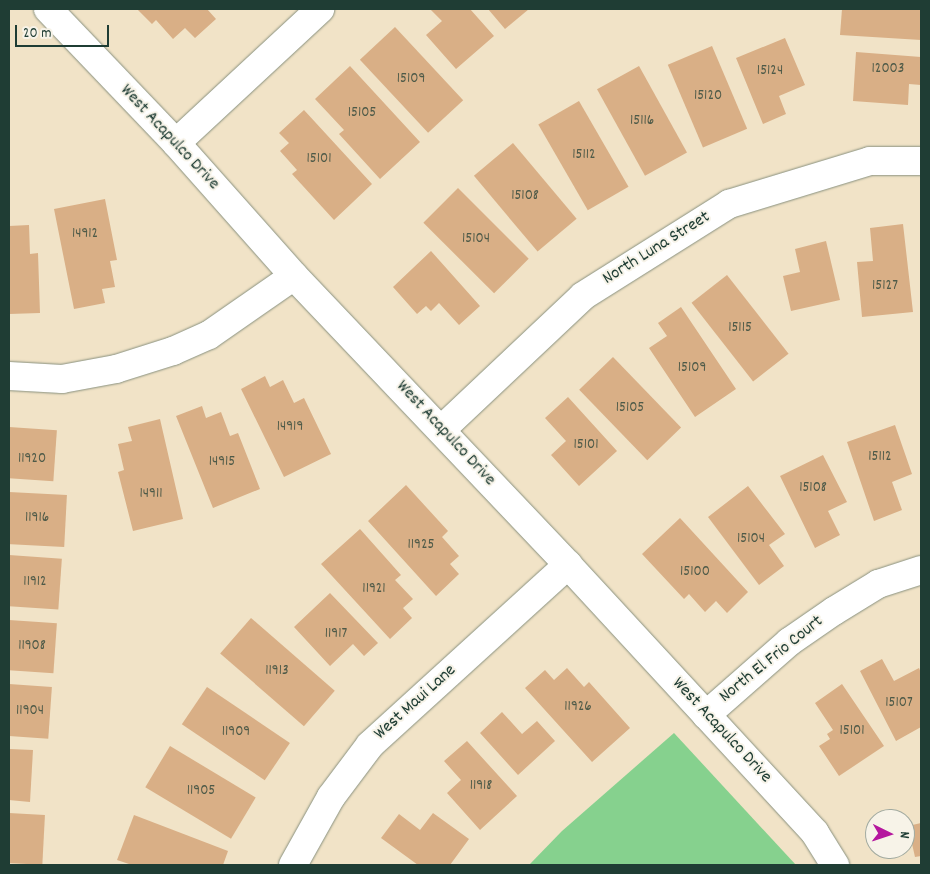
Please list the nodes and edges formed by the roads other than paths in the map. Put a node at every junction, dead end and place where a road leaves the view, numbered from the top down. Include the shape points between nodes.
1 (48, 9) edge
2 (320, 9) edge
3 (176, 143) junction
4 (921, 161) edge
5 (294, 276) junction
6 (9, 376) edge
7 (441, 430) junction
8 (568, 565) junction
9 (921, 570) edge
10 (706, 715) junction
11 (293, 865) edge
12 (836, 865) edge

1 - 3 street, West Acapulco Drive
2 - 3 street
3 - 5 street, West Acapulco Drive
4 - 7 street, North Luna Street via 870,161 729,204 583,296
5 - 6 street via 209,336 173,351 116,369 62,379
5 - 7 street, West Acapulco Drive
7 - 8 street, West Acapulco Drive
8 - 10 street, West Acapulco Drive
8 - 11 street, West Maui Lane via 370,745 331,798
9 - 10 street, North El Frio Court via 878,584 834,611 790,642
10 - 12 street, West Acapulco Drive via 815,834

